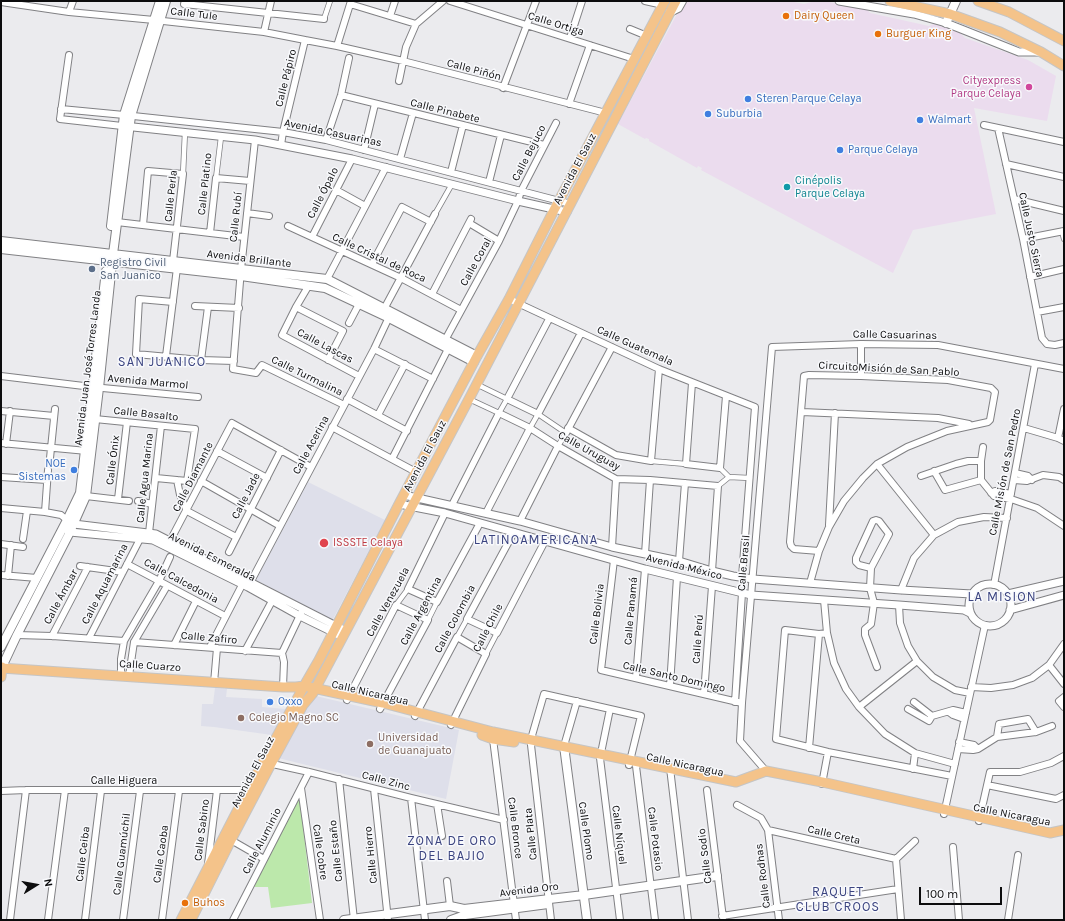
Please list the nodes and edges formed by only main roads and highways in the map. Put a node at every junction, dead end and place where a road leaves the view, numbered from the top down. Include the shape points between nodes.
1 (160, 1) edge
2 (166, 1) edge
3 (676, 1) edge
4 (682, 1) edge
5 (890, 1) edge
6 (956, 1) edge
7 (978, 1) edge
8 (664, 3) edge
9 (987, 3) edge
10 (670, 12) junction
11 (948, 18) junction
12 (157, 20) junction
13 (648, 35) junction
14 (658, 37) junction
15 (1064, 41) edge
16 (1064, 66) edge
17 (607, 110) junction
18 (619, 113) junction
19 (126, 126) junction
20 (1, 241) edge
21 (1, 249) edge
22 (110, 257) junction
23 (241, 272) junction
24 (387, 313) junction
25 (475, 359) junction
26 (96, 388) junction
27 (88, 451) junction
28 (71, 522) junction
29 (67, 530) junction
30 (1, 647) edge
31 (2, 667) edge
32 (1, 677) edge
33 (301, 688) junction
34 (314, 691) junction
35 (452, 723) junction
36 (531, 742) junction
37 (564, 748) junction
38 (267, 763) junction
39 (979, 819) junction
40 (1064, 830) edge
41 (1064, 833) edge
42 (717, 878) road end
43 (584, 897) junction
44 (515, 906) junction
45 (388, 918) edge
46 (354, 919) edge
47 (181, 920) edge
48 (191, 920) edge
49 (344, 920) edge
50 (452, 920) edge
51 (587, 920) edge

1 - 12 main road, Avenida Juan José Torres Landa
2 - 12 main road, Avenida Juan José Torres Landa
3 - 10 main road, Avenida El Sauz
4 - 10 main road via 678,8
5 - 11 main road
6 - 11 main road
7 - 9 main road
8 - 13 main road, Avenida El Sauz
9 - 15 main road
10 - 14 main road, Avenida El Sauz
11 - 16 main road via 1000,32
12 - 19 main road, Avenida Juan José Torres Landa via 127,115
13 - 14 main road
13 - 17 main road, Avenida El Sauz
14 - 18 main road, Avenida El Sauz
17 - 18 main road
17 - 25 main road, Avenida El Sauz
18 - 34 main road, Avenida El Sauz
19 - 22 main road, Avenida Juan José Torres Landa
19 - 22 main road, Avenida Juan José Torres Landa via 117,222
20 - 22 main road, Avenida Brillante
21 - 22 main road, Avenida Brillante
22 - 23 main road, Avenida Brillante
22 - 26 main road, Avenida Juan José Torres Landa
23 - 24 main road, Avenida Brillante via 325,288 359,304
23 - 24 main road, Avenida Brillante via 327,279
24 - 25 main road, Avenida Brillante
25 - 33 main road, Avenida El Sauz via 335,630
26 - 27 main road, Avenida Juan José Torres Landa
26 - 27 main road, Avenida Juan José Torres Landa via 95,419
27 - 28 main road, Avenida Juan José Torres Landa
27 - 28 main road, Avenida Juan José Torres Landa via 86,496
28 - 29 main road, Avenida Juan José Torres Landa
29 - 30 main road, Avenida Juan José Torres Landa via 37,578
29 - 31 main road, Avenida Juan José Torres Landa
31 - 32 main road, Avenida Juan José Torres Landa
31 - 33 main road, Calle Cuarzo
33 - 34 main road, Calle Nicaragua
33 - 38 main road, Avenida El Sauz
34 - 35 main road, Calle Nicaragua
34 - 38 main road, Avenida El Sauz
35 - 36 main road, Calle Nicaragua
35 - 36 main road, Calle Nicaragua via 493,739
36 - 37 main road, Calle Nicaragua
37 - 39 main road, Calle Nicaragua via 737,788 767,774
37 - 43 main road, Calle Plomo
38 - 47 main road, Avenida El Sauz via 248,790
38 - 48 main road, Avenida El Sauz
39 - 40 main road, Calle Nicaragua via 1050,833
39 - 41 main road, Calle Nicaragua via 1051,836
42 - 43 main road, Avenida Oro
43 - 44 main road, Avenida Oro
43 - 51 main road, Calle Plomo
44 - 45 main road, Avenida Oro via 464,909 450,906
44 - 50 main road, Avenida Oro via 465,915
45 - 46 main road, Avenida Oro
46 - 49 main road, Avenida Oro

